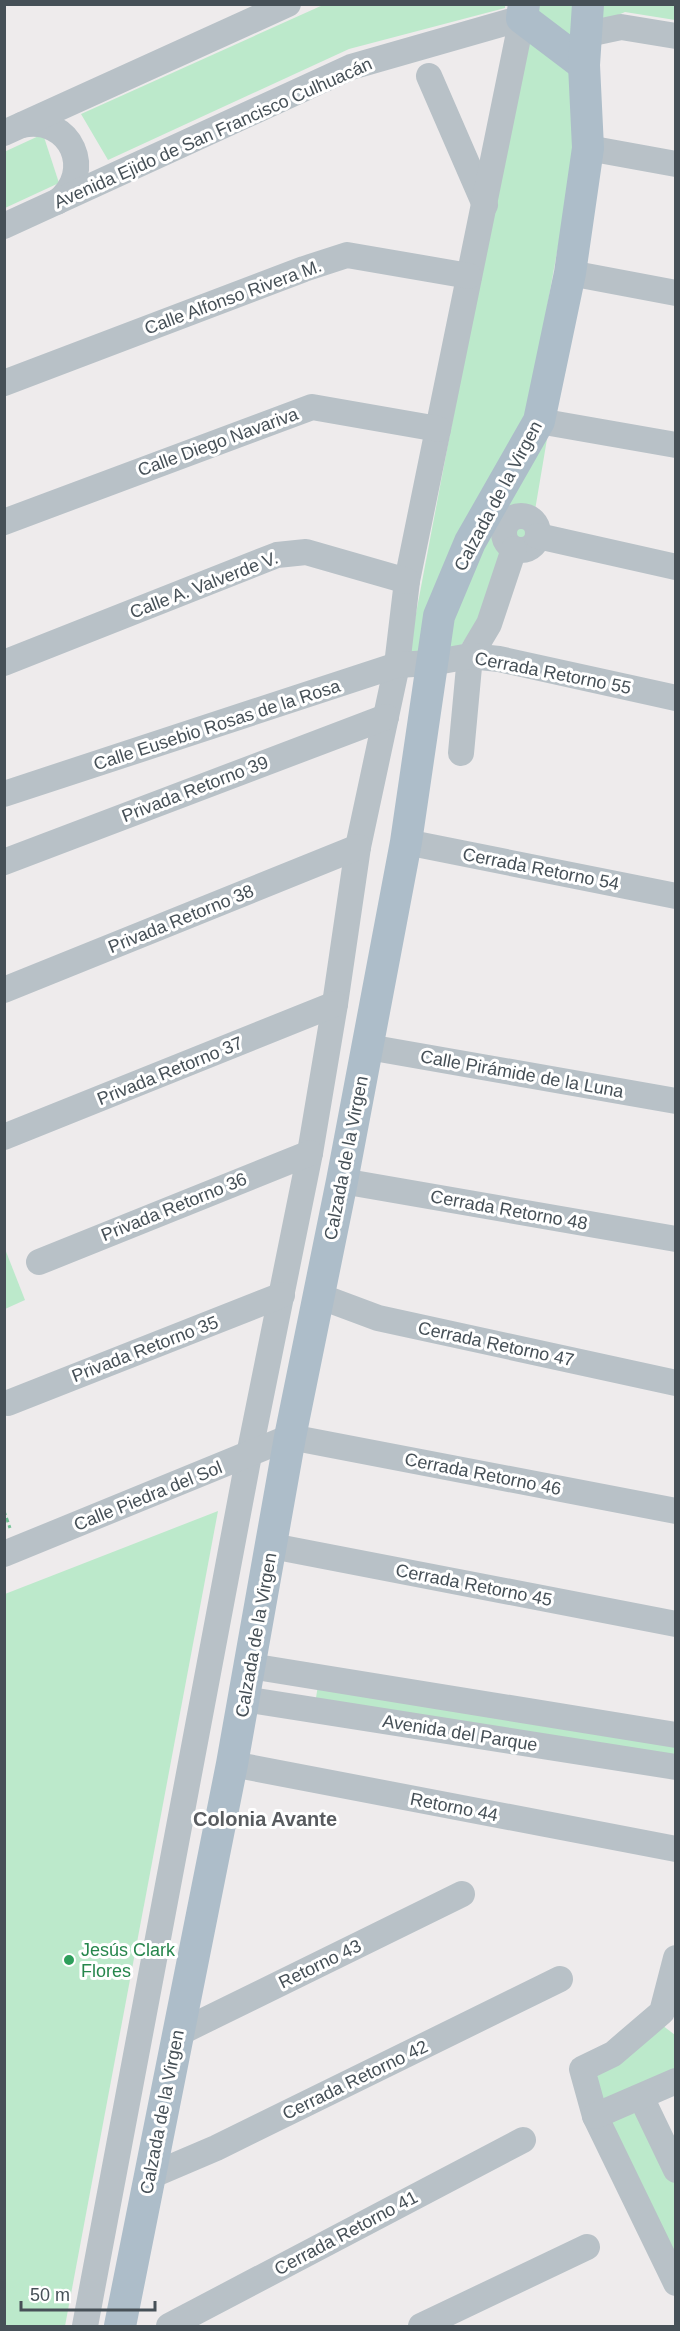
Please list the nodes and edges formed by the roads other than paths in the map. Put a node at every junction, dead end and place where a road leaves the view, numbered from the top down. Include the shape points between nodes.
1 (288, 4) edge
2 (523, 11) edge
3 (589, 23) edge
4 (675, 36) edge
5 (429, 76) dead end
6 (8, 131) edge
7 (588, 148) junction
8 (675, 164) edge
9 (485, 205) junction
10 (48, 206) junction
11 (4, 226) edge
12 (570, 273) junction
13 (469, 276) junction
14 (675, 293) edge
15 (4, 383) edge
16 (539, 421) junction
17 (438, 429) junction
18 (675, 445) edge
19 (4, 522) edge
20 (675, 567) edge
21 (407, 581) junction
22 (470, 656) junction
23 (4, 663) edge
24 (431, 663) junction
25 (397, 665) junction
26 (675, 698) edge
27 (386, 717) junction
28 (461, 753) dead end
29 (4, 794) edge
30 (406, 842) junction
31 (358, 847) junction
32 (4, 862) edge
33 (675, 896) edge
34 (4, 990) edge
35 (335, 1004) junction
36 (368, 1047) junction
37 (675, 1101) edge
38 (4, 1137) edge
39 (310, 1153) junction
40 (342, 1181) junction
41 (675, 1239) edge
42 (39, 1262) dead end
43 (282, 1295) junction
44 (319, 1296) junction
45 (675, 1383) edge
46 (8, 1403) dead end
47 (290, 1437) junction
48 (249, 1455) junction
49 (675, 1511) edge
50 (272, 1546) junction
51 (4, 1554) edge
52 (675, 1624) edge
53 (250, 1666) junction
54 (244, 1699) junction
55 (675, 1735) edge
56 (232, 1764) junction
57 (675, 1767) edge
58 (675, 1849) edge
59 (462, 1894) dead end
60 (675, 1958) edge
61 (560, 1979) dead end
62 (177, 2034) junction
63 (675, 2081) edge
64 (641, 2097) junction
65 (595, 2116) junction
66 (523, 2140) dead end
67 (675, 2170) edge
68 (148, 2177) junction
69 (587, 2247) dead end
70 (675, 2283) edge
71 (85, 2326) edge
72 (120, 2326) edge
73 (170, 2326) edge
74 (421, 2326) edge

1 - 6 street
2 - 3 main road
2 - 9 street, Calzada de la Virgen
2 - 10 street, Avenida Ejido de San Francisco Culhuacán via 351,67
3 - 4 street
3 - 7 main road, Calzada de la Virgen
5 - 9 street
6 - 10 street via 30,123 47,126 63,135 73,150 75,179 65,196
7 - 8 street
7 - 12 main road, Calzada de la Virgen
9 - 13 street, Calzada de la Virgen
10 - 11 street, Avenida Ejido de San Francisco Culhuacán
12 - 14 street
12 - 16 main road, Calzada de la Virgen
13 - 15 street, Calle Alfonso Rivera M. via 347,255
13 - 17 street, Calzada de la Virgen
16 - 18 street
16 - 24 main road, Calzada de la Virgen via 470,542 439,616
17 - 19 street, Calle Diego Navariva via 312,406
17 - 21 street, Calzada de la Virgen
20 - 22 street via 538,536 529,548 514,549 489,624
21 - 23 street, Calle A. Valverde V. via 306,552 277,555
21 - 25 street, Calzada de la Virgen
22 - 24 street, Cerrada Retorno 55
22 - 26 street, Cerrada Retorno 55
22 - 28 street
24 - 25 street, Calle Eusebio Rosas de la Rosa
24 - 30 main road, Calzada de la Virgen
25 - 27 street, Calzada de la Virgen
25 - 29 street, Calle Eusebio Rosas de la Rosa
27 - 31 street, Calzada de la Virgen
27 - 32 street, Privada Retorno 39
30 - 33 street, Cerrada Retorno 54
30 - 36 main road, Calzada de la Virgen
31 - 34 street, Privada Retorno 38
31 - 35 street, Calzada de la Virgen
35 - 38 street, Privada Retorno 37
35 - 39 street, Calzada de la Virgen
36 - 37 street, Calle Pirámide de la Luna
36 - 40 main road, Calzada de la Virgen
39 - 42 street, Privada Retorno 36
39 - 43 street, Calzada de la Virgen
40 - 41 street, Cerrada Retorno 48
40 - 44 main road, Calzada de la Virgen
43 - 46 street, Privada Retorno 35
43 - 48 street, Calzada de la Virgen
44 - 45 street, Cerrada Retorno 47 via 378,1318
44 - 47 main road, Calzada de la Virgen
47 - 48 street, Calle Piedra del Sol
47 - 49 street, Cerrada Retorno 46
47 - 50 main road, Calzada de la Virgen
48 - 51 street, Calle Piedra del Sol
48 - 71 street, Calzada de la Virgen
50 - 52 street, Cerrada Retorno 45
50 - 53 main road, Calzada de la Virgen
53 - 54 main road, Calzada de la Virgen
53 - 55 street, Avenida del Parque
54 - 56 main road, Calzada de la Virgen
54 - 57 street, Avenida del Parque
56 - 58 street, Retorno 44
56 - 62 main road, Calzada de la Virgen
59 - 62 street, Retorno 43
60 - 65 street via 662,2012 613,2054 582,2068
61 - 68 street, Cerrada Retorno 42 via 216,2148
62 - 68 main road, Calzada de la Virgen
63 - 64 street
64 - 65 street
64 - 67 street
65 - 70 street
66 - 73 street, Cerrada Retorno 41
68 - 72 main road, Calzada de la Virgen
69 - 74 street

